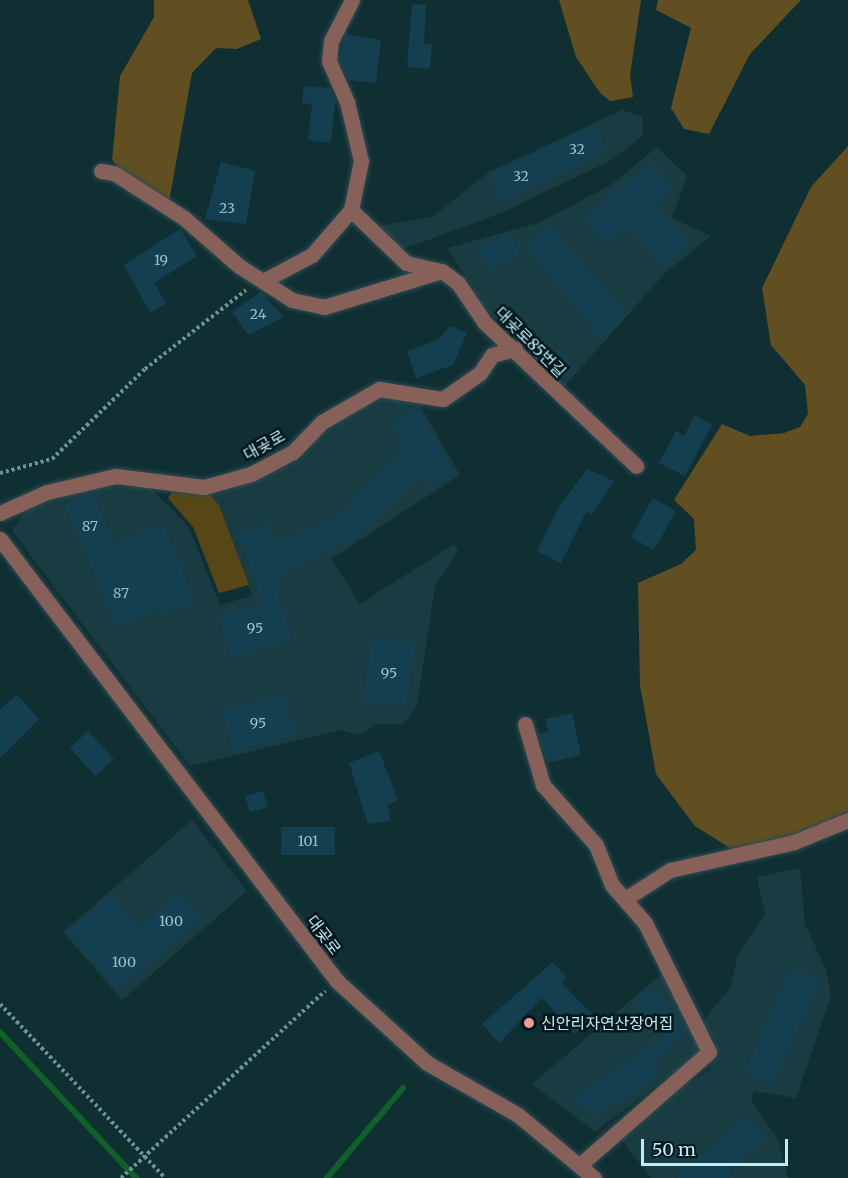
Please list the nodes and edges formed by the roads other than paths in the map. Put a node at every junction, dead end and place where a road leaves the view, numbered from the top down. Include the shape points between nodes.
1 (351, 0) edge
2 (101, 171) dead end
3 (351, 210) junction
4 (442, 271) junction
5 (263, 281) junction
6 (515, 349) junction
7 (636, 466) dead end
8 (0, 513) edge
9 (0, 539) edge
10 (525, 724) dead end
11 (848, 820) edge
12 (625, 899) junction
13 (581, 1164) junction
14 (594, 1178) edge

1 - 3 street via 331,41 329,61 347,102 361,161
2 - 5 street via 114,173 184,218
3 - 4 street via 406,263
3 - 5 street via 312,255
4 - 5 street via 324,307 292,300
4 - 6 street, 대곶로85번길 via 458,283 485,323
6 - 7 street, 대곶로85번길
6 - 8 street, 대곶로 via 492,355 480,373 443,399 379,389 322,422 293,452 251,474 204,487 116,476 47,492
9 - 13 street, 대곶로 via 336,981 427,1063 518,1115
10 - 12 street via 543,785 596,845
11 - 12 street via 794,843 669,870
12 - 13 street via 645,923 709,1052
13 - 14 street, 대곶로

